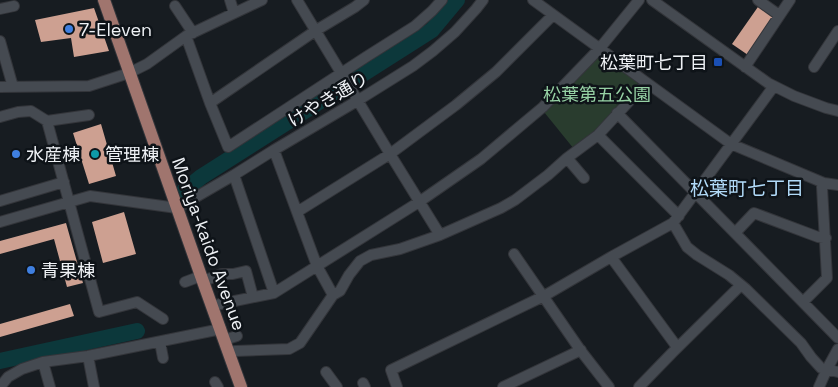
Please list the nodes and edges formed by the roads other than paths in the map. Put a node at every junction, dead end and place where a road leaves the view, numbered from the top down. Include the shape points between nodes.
1 (104, 0) edge
2 (230, 0) edge
3 (262, 0) edge
4 (297, 0) edge
5 (364, 0) edge
6 (442, 0) edge
7 (483, 0) edge
8 (533, 0) edge
9 (639, 0) edge
10 (652, 0) edge
11 (758, 0) edge
12 (790, 0) edge
13 (14, 6) dead end
14 (175, 6) dead end
15 (0, 9) edge
16 (234, 13) junction
17 (553, 15) junction
18 (780, 15) junction
19 (315, 31) junction
20 (838, 31) edge
21 (189, 35) junction
22 (0, 41) edge
23 (600, 48) junction
24 (745, 67) junction
25 (814, 67) dead end
26 (129, 73) junction
27 (341, 74) junction
28 (646, 83) junction
29 (774, 86) junction
30 (0, 87) edge
31 (13, 87) junction
32 (357, 101) junction
33 (210, 103) junction
34 (838, 111) edge
35 (618, 113) junction
36 (89, 115) dead end
37 (0, 117) edge
38 (47, 121) junction
39 (598, 135) junction
40 (731, 144) junction
41 (274, 150) junction
42 (390, 154) junction
43 (567, 158) junction
44 (234, 176) junction
45 (584, 178) dead end
46 (64, 182) junction
47 (824, 183) junction
48 (838, 185) edge
49 (696, 193) junction
50 (0, 201) edge
51 (69, 202) junction
52 (419, 202) junction
53 (177, 208) junction
54 (297, 212) junction
55 (676, 220) junction
56 (0, 222) edge
57 (735, 233) junction
58 (440, 235) junction
59 (826, 238) junction
60 (514, 254) dead end
61 (612, 257) junction
62 (317, 266) junction
63 (202, 278) junction
64 (185, 282) dead end
65 (741, 285) junction
66 (274, 293) junction
67 (333, 295) junction
68 (544, 296) junction
69 (254, 297) junction
70 (803, 302) junction
71 (213, 306) junction
72 (160, 317) dead end
73 (222, 335) junction
74 (237, 336) dead end
75 (838, 338) edge
76 (160, 342) junction
77 (677, 348) junction
78 (838, 349) edge
79 (581, 350) junction
80 (229, 353) junction
81 (88, 356) junction
82 (163, 358) dead end
83 (43, 362) junction
84 (827, 369) junction
85 (326, 372) dead end
86 (838, 372) edge
87 (0, 386) edge
88 (50, 387) edge
89 (94, 387) edge
90 (241, 387) edge
91 (338, 387) edge
92 (397, 387) edge
93 (503, 387) edge
94 (609, 387) edge
95 (639, 387) edge
96 (819, 387) edge

1 - 26 main road, Moriya-kaido Avenue
2 - 16 street
3 - 16 street
4 - 19 street
5 - 19 street
6 - 27 street via 415,26
7 - 32 street, けやき通り via 433,51
8 - 17 street
9 - 23 street
10 - 24 street
11 - 18 street
12 - 18 street
13 - 15 street
14 - 21 street
16 - 21 street
17 - 23 street
17 - 42 street via 496,72
18 - 24 street
19 - 27 street
19 - 33 street
20 - 25 street
21 - 26 street
21 - 33 street
22 - 31 street
23 - 28 street
23 - 52 street via 542,107 481,159
24 - 29 street
26 - 31 street via 90,86
26 - 53 main road, Moriya-kaido Avenue
27 - 32 street
27 - 33 street via 228,147
28 - 35 street
28 - 40 street
29 - 34 street
29 - 40 street
30 - 31 street
32 - 41 street, けやき通り
32 - 42 street
35 - 39 street
35 - 49 street
36 - 38 street
37 - 38 street via 31,111
38 - 46 street
39 - 43 street
39 - 55 street
40 - 47 street
40 - 49 street
41 - 44 street, けやき通り
41 - 54 street
42 - 52 street
42 - 54 street
43 - 45 street
43 - 58 street via 501,208
44 - 53 street, けやき通り
44 - 66 street
46 - 50 street
46 - 51 street
47 - 48 street
47 - 59 street
49 - 55 street
49 - 57 street
51 - 53 street via 90,196
51 - 56 street
51 - 72 street via 99,312 137,302
52 - 58 street
52 - 62 street
53 - 63 main road, Moriya-kaido Avenue
54 - 62 street
55 - 61 street
55 - 65 street via 687,246
57 - 59 street via 754,213
57 - 70 street
58 - 67 street via 360,261 340,291
59 - 70 street via 827,278
60 - 68 street
61 - 68 street
61 - 77 street
62 - 66 street
62 - 67 street
63 - 64 street
63 - 69 street via 246,271
63 - 71 main road, Moriya-kaido Avenue
65 - 77 street
65 - 84 street via 801,343 821,368
66 - 69 street
67 - 80 street via 300,343 289,348
68 - 79 street
68 - 92 street via 391,370
69 - 71 street
70 - 75 street
71 - 73 main road, Moriya-kaido Avenue
73 - 74 street
73 - 76 street
73 - 80 main road, Moriya-kaido Avenue
76 - 81 street
76 - 82 street
77 - 95 street
78 - 84 street
79 - 93 street
79 - 94 street
80 - 90 main road, Moriya-kaido Avenue
81 - 83 street
81 - 89 street
83 - 87 street via 22,369
83 - 88 street
84 - 86 street
84 - 96 street
85 - 91 street

